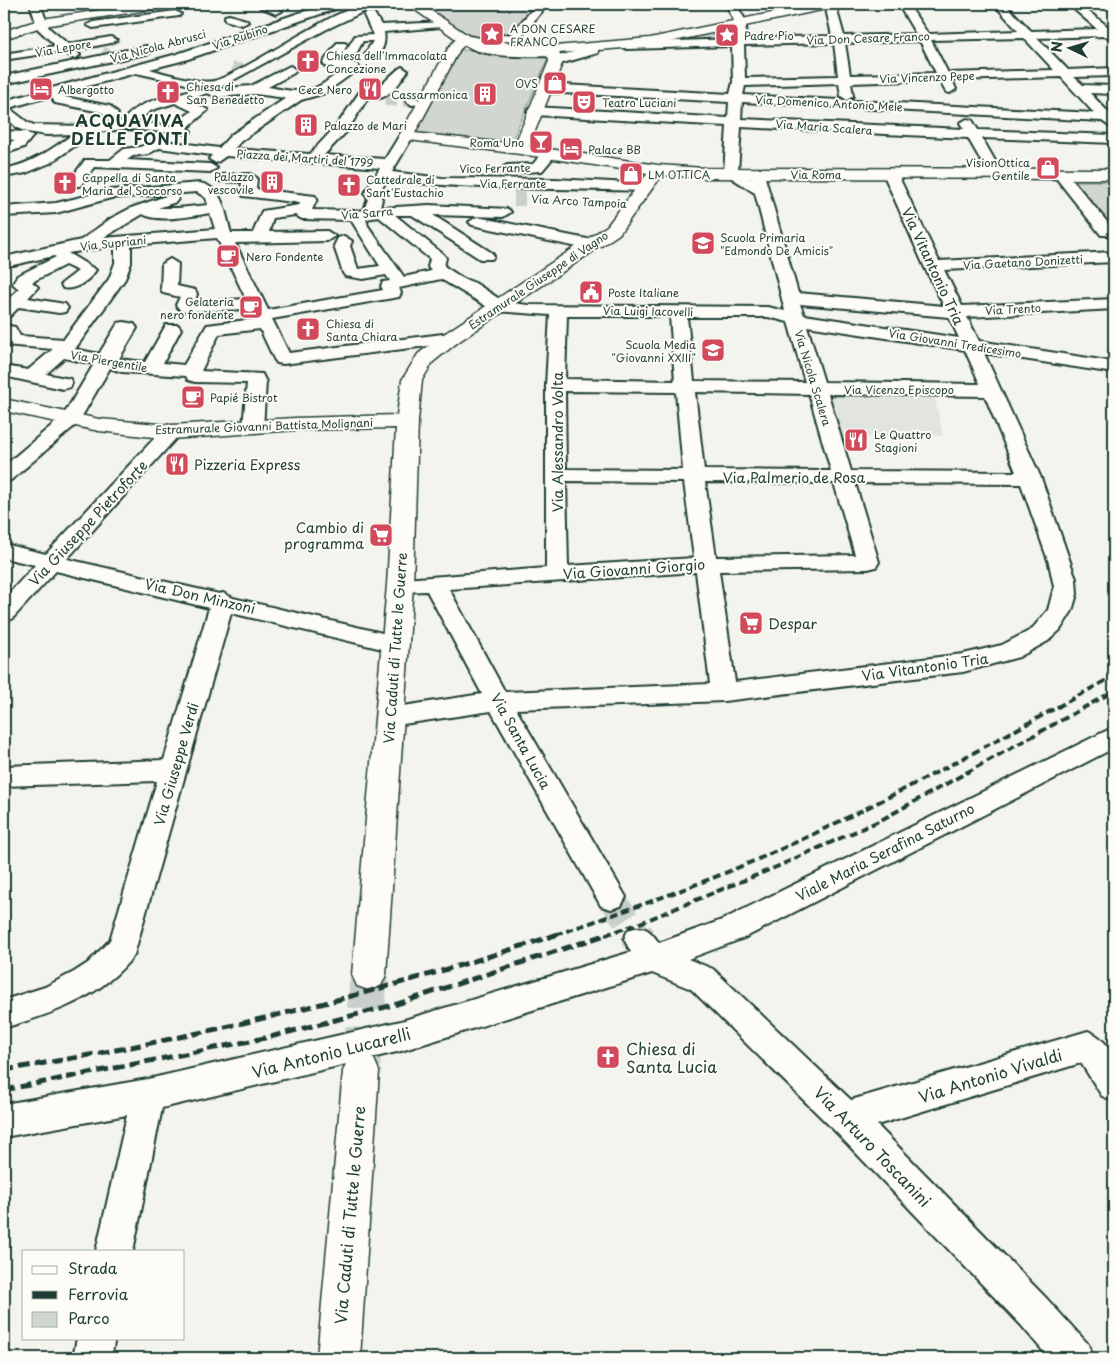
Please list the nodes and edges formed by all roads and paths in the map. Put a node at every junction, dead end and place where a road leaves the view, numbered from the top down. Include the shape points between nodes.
1 (35, 4) edge
2 (161, 4) edge
3 (307, 4) edge
4 (345, 4) edge
5 (413, 4) edge
6 (543, 4) edge
7 (731, 4) edge
8 (831, 4) edge
9 (838, 4) edge
10 (904, 4) edge
11 (999, 4) edge
12 (1073, 4) edge
13 (362, 5) edge
14 (273, 8) edge
15 (133, 10) edge
16 (320, 10) junction
17 (175, 14) dead end
18 (88, 21) junction
19 (741, 22) junction
20 (226, 23) dead end
21 (42, 24) junction
22 (441, 24) junction
23 (898, 24) dead end
24 (916, 24) junction
25 (324, 25) junction
26 (129, 30) dead end
27 (143, 30) dead end
28 (260, 31) junction
29 (351, 32) junction
30 (51, 34) junction
31 (378, 34) junction
32 (1028, 34) junction
33 (1112, 34) edge
34 (4, 35) edge
35 (287, 36) dead end
36 (108, 37) junction
37 (924, 37) junction
38 (839, 39) junction
39 (445, 40) dead end
40 (468, 40) junction
41 (233, 42) junction
42 (738, 42) junction
43 (88, 44) junction
44 (261, 44) dead end
45 (621, 45) junction
46 (64, 48) junction
47 (155, 48) dead end
48 (7, 52) edge
49 (133, 53) junction
50 (371, 54) dead end
51 (551, 54) junction
52 (110, 55) junction
53 (190, 59) junction
54 (85, 64) junction
55 (233, 67) junction
56 (134, 69) junction
57 (290, 70) dead end
58 (402, 71) dead end
59 (1114, 72) edge
60 (1064, 74) junction
61 (26, 75) junction
62 (157, 75) junction
63 (112, 76) junction
64 (944, 77) junction
65 (4, 80) edge
66 (845, 80) junction
67 (739, 82) junction
68 (208, 88) junction
69 (544, 88) junction
70 (324, 89) junction
71 (1078, 89) junction
72 (254, 90) junction
73 (1114, 90) edge
74 (54, 91) junction
75 (4, 92) edge
76 (635, 93) junction
77 (298, 96) junction
78 (376, 96) junction
79 (175, 98) junction
80 (736, 98) junction
81 (4, 105) edge
82 (848, 105) junction
83 (4, 110) edge
84 (961, 110) junction
85 (534, 111) junction
86 (77, 112) dead end
87 (111, 114) junction
88 (630, 116) junction
89 (42, 118) dead end
90 (130, 121) junction
91 (735, 121) junction
92 (1111, 121) edge
93 (849, 128) junction
94 (9, 130) edge
95 (86, 130) junction
96 (187, 131) junction
97 (973, 134) junction
98 (218, 135) dead end
99 (406, 136) junction
100 (236, 138) junction
101 (1114, 140) edge
102 (168, 144) junction
103 (520, 149) junction
104 (4, 150) edge
105 (221, 152) junction
106 (550, 153) junction
107 (313, 159) junction
108 (113, 164) junction
109 (37, 165) junction
110 (86, 167) junction
111 (430, 167) dead end
112 (210, 168) junction
113 (385, 169) junction
114 (658, 170) junction
115 (4, 171) edge
116 (731, 173) junction
117 (890, 173) junction
118 (758, 174) junction
119 (995, 174) junction
120 (1060, 174) junction
121 (1114, 174) edge
122 (223, 178) dead end
123 (419, 180) junction
124 (440, 182) junction
125 (4, 183) edge
126 (75, 183) dead end
127 (200, 187) junction
128 (644, 188) junction
129 (762, 192) junction
130 (489, 197) junction
131 (514, 198) tunnel mouth
132 (613, 202) dead end
133 (308, 204) junction
134 (632, 204) junction
135 (140, 208) junction
136 (216, 208) junction
137 (415, 210) junction
138 (4, 211) edge
139 (460, 211) junction
140 (370, 215) junction
141 (509, 219) junction
142 (1107, 232) dead end
143 (224, 236) junction
144 (327, 236) dead end
145 (259, 238) junction
146 (123, 241) junction
147 (344, 241) dead end
148 (86, 244) junction
149 (592, 246) junction
150 (62, 255) junction
151 (487, 255) dead end
152 (1114, 257) edge
153 (4, 262) edge
154 (170, 264) dead end
155 (932, 266) junction
156 (389, 269) junction
157 (445, 273) junction
158 (400, 283) junction
159 (69, 284) dead end
160 (792, 298) junction
161 (35, 304) junction
162 (1114, 304) edge
163 (9, 306) edge
164 (500, 307) junction
165 (59, 308) dead end
166 (559, 310) junction
167 (170, 311) dead end
168 (678, 312) junction
169 (954, 312) junction
170 (201, 313) junction
171 (265, 314) junction
172 (796, 318) junction
173 (172, 329) dead end
174 (6, 330) edge
175 (451, 338) junction
176 (970, 346) junction
177 (64, 349) junction
178 (108, 361) junction
179 (1114, 367) edge
180 (151, 369) junction
181 (4, 371) edge
182 (192, 371) junction
183 (32, 376) junction
184 (63, 383) dead end
185 (555, 386) junction
186 (686, 387) junction
187 (817, 389) junction
188 (993, 390) junction
189 (4, 405) edge
190 (71, 419) junction
191 (407, 421) junction
192 (253, 426) junction
193 (171, 432) junction
194 (557, 475) junction
195 (4, 476) edge
196 (694, 476) junction
197 (843, 478) junction
198 (1031, 478) junction
199 (4, 551) edge
200 (52, 562) junction
201 (868, 562) joint
202 (706, 564) junction
203 (557, 574) junction
204 (434, 583) junction
205 (400, 585) junction
206 (223, 601) junction
207 (4, 613) edge
208 (396, 644) junction
209 (724, 692) junction
210 (498, 701) junction
211 (390, 717) junction
212 (1114, 736) edge
213 (174, 770) junction
214 (4, 776) edge
215 (611, 897) tunnel mouth
216 (646, 949) junction
217 (370, 975) tunnel mouth
218 (4, 1014) edge
219 (361, 1071) tunnel mouth
220 (1114, 1085) edge
221 (148, 1094) junction
222 (846, 1118) junction
223 (4, 1121) edge
224 (114, 1250) edge
225 (96, 1340) edge
226 (92, 1358) edge
227 (338, 1358) edge
228 (1074, 1358) edge

1 - 21 street
2 - 15 street
3 - 14 street, Via Nicola Abrusci
3 - 16 street
4 - 16 street, Via Rubino
5 - 22 street
6 - 40 street via 515,37
7 - 19 street
8 - 9 street
8 - 19 street
8 - 38 street via 840,26
10 - 24 street
11 - 32 street
12 - 33 street
13 - 25 street
13 - 31 street
14 - 20 street, Via Nicola Abrusci via 242,22
15 - 17 street
15 - 18 street
15 - 27 street via 144,22
16 - 28 street, Via Rubino
18 - 21 street
18 - 36 street via 94,33
19 - 42 street
19 - 45 street via 650,42
21 - 30 street
21 - 34 street
22 - 31 street
22 - 40 street
23 - 24 street
24 - 37 street
25 - 29 street
25 - 55 street
26 - 36 street, Via Lepore
28 - 35 street
28 - 41 street, Via Rubino
29 - 31 street
29 - 70 street via 352,51 332,54 352,68
30 - 46 street
30 - 48 street
31 - 50 street via 376,51
32 - 33 street, Via Don Cesare Franco
32 - 37 street, Via Don Cesare Franco
32 - 60 street
36 - 43 street, Via Lepore
36 - 49 street
37 - 38 street, Via Don Cesare Franco
37 - 64 street
38 - 42 street, Via Don Cesare Franco
38 - 66 street
39 - 40 street
40 - 51 street
40 - 99 street via 455,47
41 - 44 street
41 - 53 street, Via Rubino
42 - 45 street, Via Don Cesare Franco
42 - 67 street
43 - 46 street, Via Lepore
43 - 52 street
45 - 51 street
45 - 51 street, Via Don Cesare Franco
46 - 48 street, Via Lepore
46 - 54 street
47 - 49 street, Via Nicola Abrusci
48 - 61 street
49 - 52 street, Via Nicola Abrusci
51 - 69 street
52 - 54 street, Via Nicola Abrusci
52 - 56 street
53 - 55 street
53 - 56 street, Via Rubino
53 - 62 street
54 - 61 street, Via Nicola Abrusci
55 - 68 street
56 - 62 street
56 - 63 street, Via Rubino
57 - 72 street
58 - 78 street via 386,90
59 - 60 street, Via Vincenzo Pepe
60 - 64 street, Via Vincenzo Pepe
60 - 71 street
61 - 65 street, Via Nicola Abrusci
62 - 63 street
62 - 68 street
63 - 74 street
64 - 66 street, Via Vincenzo Pepe
64 - 84 street
66 - 67 street, Via Vincenzo Pepe
66 - 82 street
67 - 80 street
68 - 72 street via 224,93
68 - 79 street
69 - 76 street, Via Domenico Antonio Mele
69 - 85 street
70 - 77 street
70 - 78 street
71 - 73 street
71 - 92 street
72 - 77 street
74 - 75 street via 36,87
74 - 81 street
74 - 87 street via 60,100 105,109
76 - 80 street, Via Domenico Antonio Mele
76 - 88 street
77 - 100 street, Piazza dei Martiri del 1799
78 - 107 street
79 - 90 street via 146,108
79 - 96 street via 201,110
80 - 82 street, Via Domenico Antonio Mele
80 - 91 street
82 - 84 street, Via Domenico Antonio Mele
82 - 93 street
83 - 94 street via 11,113
84 - 92 street, Via Domenico Antonio Mele
84 - 97 street
85 - 88 street, Via Maria Scalera
85 - 103 street
86 - 87 street
87 - 90 street
88 - 91 street, Via Maria Scalera
89 - 94 street
90 - 95 street
90 - 96 street
91 - 93 street, Via Maria Scalera
91 - 116 street
93 - 97 street, Via Maria Scalera
94 - 95 street
94 - 104 street via 26,136 19,144
95 - 109 street
96 - 102 street
97 - 101 street, Via Maria Scalera
97 - 119 street
98 - 100 street
99 - 103 street, Via Roma
99 - 113 street
100 - 105 street, Piazza dei Martiri del 1799
102 - 105 street
102 - 108 street via 129,152
103 - 106 street, Via Roma
105 - 107 street, Piazza dei Martiri del 1799
105 - 112 street, Piazza dei Martiri del 1799
106 - 114 street, Via Roma
106 - 124 street, Vico Ferrante via 537,168 450,169
107 - 113 street, Piazza dei Martiri del 1799
108 - 110 street via 90,163
108 - 112 street
109 - 110 street
109 - 115 street
109 - 115 street via 30,155 5,165
109 - 125 street via 25,184
110 - 126 street
111 - 123 street
112 - 127 street, Piazza dei Martiri del 1799
113 - 123 street, Via Ferrante
113 - 140 street via 372,193 375,199
114 - 116 street, Via Roma
114 - 128 street, Estramurale Giuseppe di Vagno
116 - 118 street, Via Roma
116 - 129 street
117 - 118 street, Via Roma
117 - 119 street, Via Roma
117 - 155 street, Via Vitantonio Tria
118 - 129 street, Via Nicola Scalera
119 - 120 street, Via Roma
120 - 121 street, Via Roma
120 - 142 street
122 - 133 street via 250,178 248,193
123 - 124 street, Via Ferrante
124 - 130 street, Via Ferrante
127 - 135 street via 180,197
127 - 136 street via 213,196
127 - 138 street via 111,194 56,208
128 - 130 street, Via Ferrante via 555,183
128 - 134 street, Estramurale Giuseppe di Vagno
129 - 160 street, Via Nicola Scalera
130 - 131 street, Via Arco Tampoia
130 - 139 street, Via Sarra
130 - 141 street, Via Sarra
132 - 134 street, Via Arco Tampoia
133 - 140 street, Via Sarra via 302,214
133 - 145 street, Via Sarra via 267,214
134 - 149 street, Estramurale Giuseppe di Vagno via 613,230
135 - 136 street via 148,212 178,212
135 - 148 street via 110,224
136 - 143 street
137 - 139 street, Via Sarra
137 - 140 street, Via Sarra
137 - 151 street
139 - 141 street via 477,222
140 - 156 street via 360,226
140 - 157 street via 438,258 436,267
141 - 149 street
143 - 145 street, Via Sarra
143 - 146 street, Via Supriani
143 - 171 street
144 - 145 street, Via Sarra
146 - 148 street, Via Supriani
146 - 177 street via 123,263 117,279
147 - 156 street via 342,246 351,273
148 - 150 street, Via Supriani
149 - 164 street, Estramurale Giuseppe di Vagno
150 - 153 street, Via Supriani
150 - 159 street via 88,270
150 - 163 street via 22,280 21,284 30,287
152 - 155 street, Via Gaetano Donizetti
154 - 170 street via 169,289 191,288 185,305
155 - 169 street, Via Vitantonio Tria
156 - 158 street
157 - 158 street
157 - 164 street
158 - 171 street via 389,286 393,292
160 - 169 street, Via Trento
160 - 172 street, Via Nicola Scalera
161 - 163 street
161 - 165 street
161 - 174 street
162 - 169 street, Via Trento
164 - 166 street, Via Luigi Iacovelli
164 - 175 street, Estramurale Giuseppe di Vagno
166 - 168 street, Via Luigi Iacovelli
166 - 185 street, Via Alessandro Volta
167 - 170 street
168 - 172 street, Via Luigi Iacovelli via 768,312
168 - 186 street
169 - 176 street, Via Vitantonio Tria
170 - 171 street
171 - 175 street via 283,359
171 - 182 street via 213,329
172 - 176 street, Via Giovanni Tredicesimo
172 - 187 street, Via Nicola Scalera
173 - 180 street
174 - 177 street, Via Piergentile via 12,335 8,341
175 - 191 street, Via Caduti di Tutte le Guerre via 425,358 416,371
176 - 179 street, Via Giovanni Tredicesimo
176 - 188 street, Via Vitantonio Tria
177 - 178 street, Via Piergentile
177 - 183 street
178 - 180 street, Via Piergentile
178 - 190 street via 128,328 124,327
180 - 182 street, Via Piergentile
181 - 183 street
182 - 192 street, Via Piergentile via 195,376 255,378
183 - 184 street
185 - 186 street, Via Vicenzo Episcopo
185 - 194 street, Via Alessandro Volta
186 - 187 street, Via Vicenzo Episcopo
186 - 196 street
187 - 188 street, Via Vicenzo Episcopo
187 - 197 street, Via Nicola Scalera
188 - 198 street, Via Vitantonio Tria
189 - 190 street, Estramurale Giovanni Battista Molignani
190 - 193 street, Estramurale Giovanni Battista Molignani
190 - 195 street
191 - 192 street, Estramurale Giovanni Battista Molignani
191 - 205 street, Via Caduti di Tutte le Guerre
192 - 193 street, Estramurale Giovanni Battista Molignani
193 - 200 street, Via Giuseppe Pietroforte
194 - 196 street, Via Palmerio de Rosa
194 - 203 street, Via Alessandro Volta
196 - 197 street, Via Palmerio de Rosa
196 - 202 street
197 - 198 street, Via Palmerio de Rosa
197 - 201 street, Via Nicola Scalera
198 - 209 street, Via Vitantonio Tria via 1062,572 1065,593 1048,628 1027,645 1002,656 962,663
199 - 200 street, Via Don Minzoni
200 - 206 street, Via Don Minzoni
200 - 207 street, Via Giuseppe Pietroforte
201 - 202 street, Via Giovanni Giorgio
202 - 203 street, Via Giovanni Giorgio
202 - 209 street
203 - 204 street, Via Giovanni Giorgio
204 - 205 street, Via Giovanni Giorgio
204 - 210 street, Via Santa Lucia
205 - 208 street, Via Caduti di Tutte le Guerre
206 - 208 street, Via Don Minzoni
206 - 213 street, Via Giuseppe Verdi
208 - 211 street, Via Caduti di Tutte le Guerre
209 - 210 street, Via Vitantonio Tria
210 - 211 street, Via Vitantonio Tria
210 - 215 street, Via Santa Lucia
211 - 217 street, Via Caduti di Tutte le Guerre
212 - 216 street, Viale Maria Serafina Saturno via 733,929
213 - 214 street
213 - 218 street, Via Giuseppe Verdi via 123,946 112,962 79,988
216 - 221 street, Via Antonio Lucarelli via 401,1036
216 - 222 street, Via Arturo Toscanini via 702,979
219 - 227 street, Via Caduti di Tutte le Guerre
220 - 222 street, Via Antonio Vivaldi via 1088,1046
221 - 223 street, Via Antonio Lucarelli
221 - 224 street
222 - 228 street, Via Arturo Toscanini via 1034,1312
225 - 226 street

